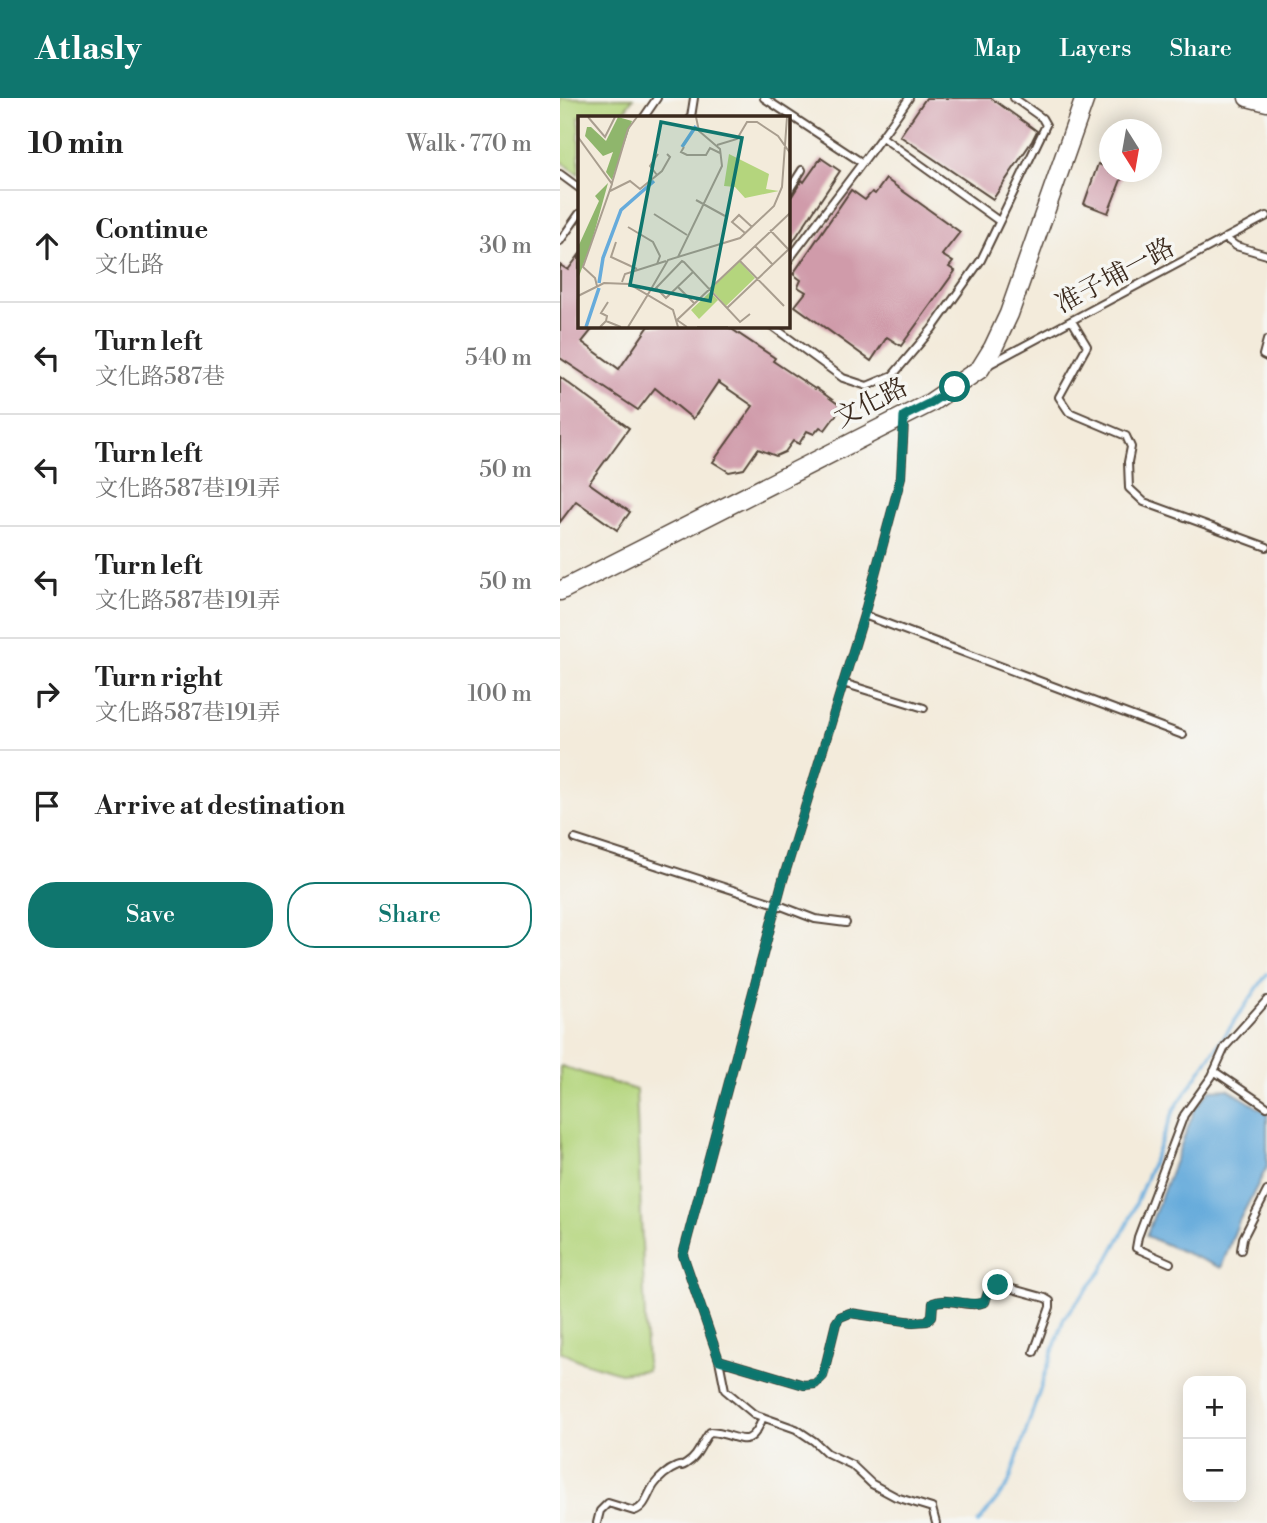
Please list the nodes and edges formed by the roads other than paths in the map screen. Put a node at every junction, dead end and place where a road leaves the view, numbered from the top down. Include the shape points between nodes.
1 (657, 98) edge
2 (694, 98) edge
3 (764, 98) edge
4 (909, 98) edge
5 (1014, 98) edge
6 (1085, 98) edge
7 (1247, 98) edge
8 (1267, 103) edge
9 (645, 116) edge
10 (691, 116) edge
11 (882, 137) junction
12 (861, 162) junction
13 (802, 170) dead end
14 (560, 174) edge
15 (578, 187) edge
16 (789, 190) edge
17 (578, 215) edge
18 (1267, 216) edge
19 (999, 221) junction
20 (1225, 238) junction
21 (560, 241) edge
22 (1267, 256) edge
23 (789, 260) edge
24 (1072, 321) junction
25 (773, 327) edge
26 (1267, 340) edge
27 (1267, 357) edge
28 (980, 369) junction
29 (904, 416) junction
30 (1267, 547) edge
31 (560, 591) edge
32 (864, 615) junction
33 (843, 683) junction
34 (924, 708) dead end
35 (1182, 734) dead end
36 (575, 839) dead end
37 (776, 904) junction
38 (846, 923) dead end
39 (1267, 1000) edge
40 (1214, 1071) junction
41 (1267, 1107) edge
42 (1267, 1191) edge
43 (1241, 1250) dead end
44 (1170, 1263) dead end
45 (1034, 1352) dead end
46 (719, 1360) junction
47 (764, 1417) junction
48 (597, 1523) edge
49 (936, 1523) edge

1 - 9 lane
2 - 10 lane
3 - 12 lane
4 - 11 lane
5 - 19 lane via 1045,125
6 - 28 main road, 文化路 via 1009,314
7 - 8 main road
11 - 12 lane
11 - 19 lane
12 - 23 lane
13 - 16 lane
14 - 15 lane
17 - 21 lane
18 - 20 lane, 准子埔一路
19 - 25 lane via 981,260 893,375 867,386 843,378
20 - 22 lane
20 - 24 lane, 准子埔一路
24 - 28 lane, 准子埔一路
24 - 30 lane via 1087,345 1059,397 1069,412 1126,436 1131,447 1129,488 1144,502
26 - 27 lane via 1263,355
28 - 29 main road, 文化路
29 - 31 main road, 文化路
29 - 32 lane via 901,477
32 - 33 lane
32 - 35 lane
33 - 34 lane
33 - 37 lane
36 - 37 lane
37 - 38 lane via 815,919
37 - 46 lane via 683,1255
39 - 40 lane via 1225,1047
40 - 41 lane
40 - 44 lane via 1184,1115 1138,1237 1136,1248
42 - 43 lane
45 - 46 lane via 1050,1301 998,1285 990,1286 985,1302 976,1305 933,1303 927,1321 850,1313 840,1317 823,1376 815,1384 804,1385
46 - 47 lane via 725,1390
47 - 48 lane via 757,1433 749,1438 710,1432 698,1453 659,1479 638,1510 608,1503
47 - 49 lane via 796,1429 852,1465 872,1484 932,1508

